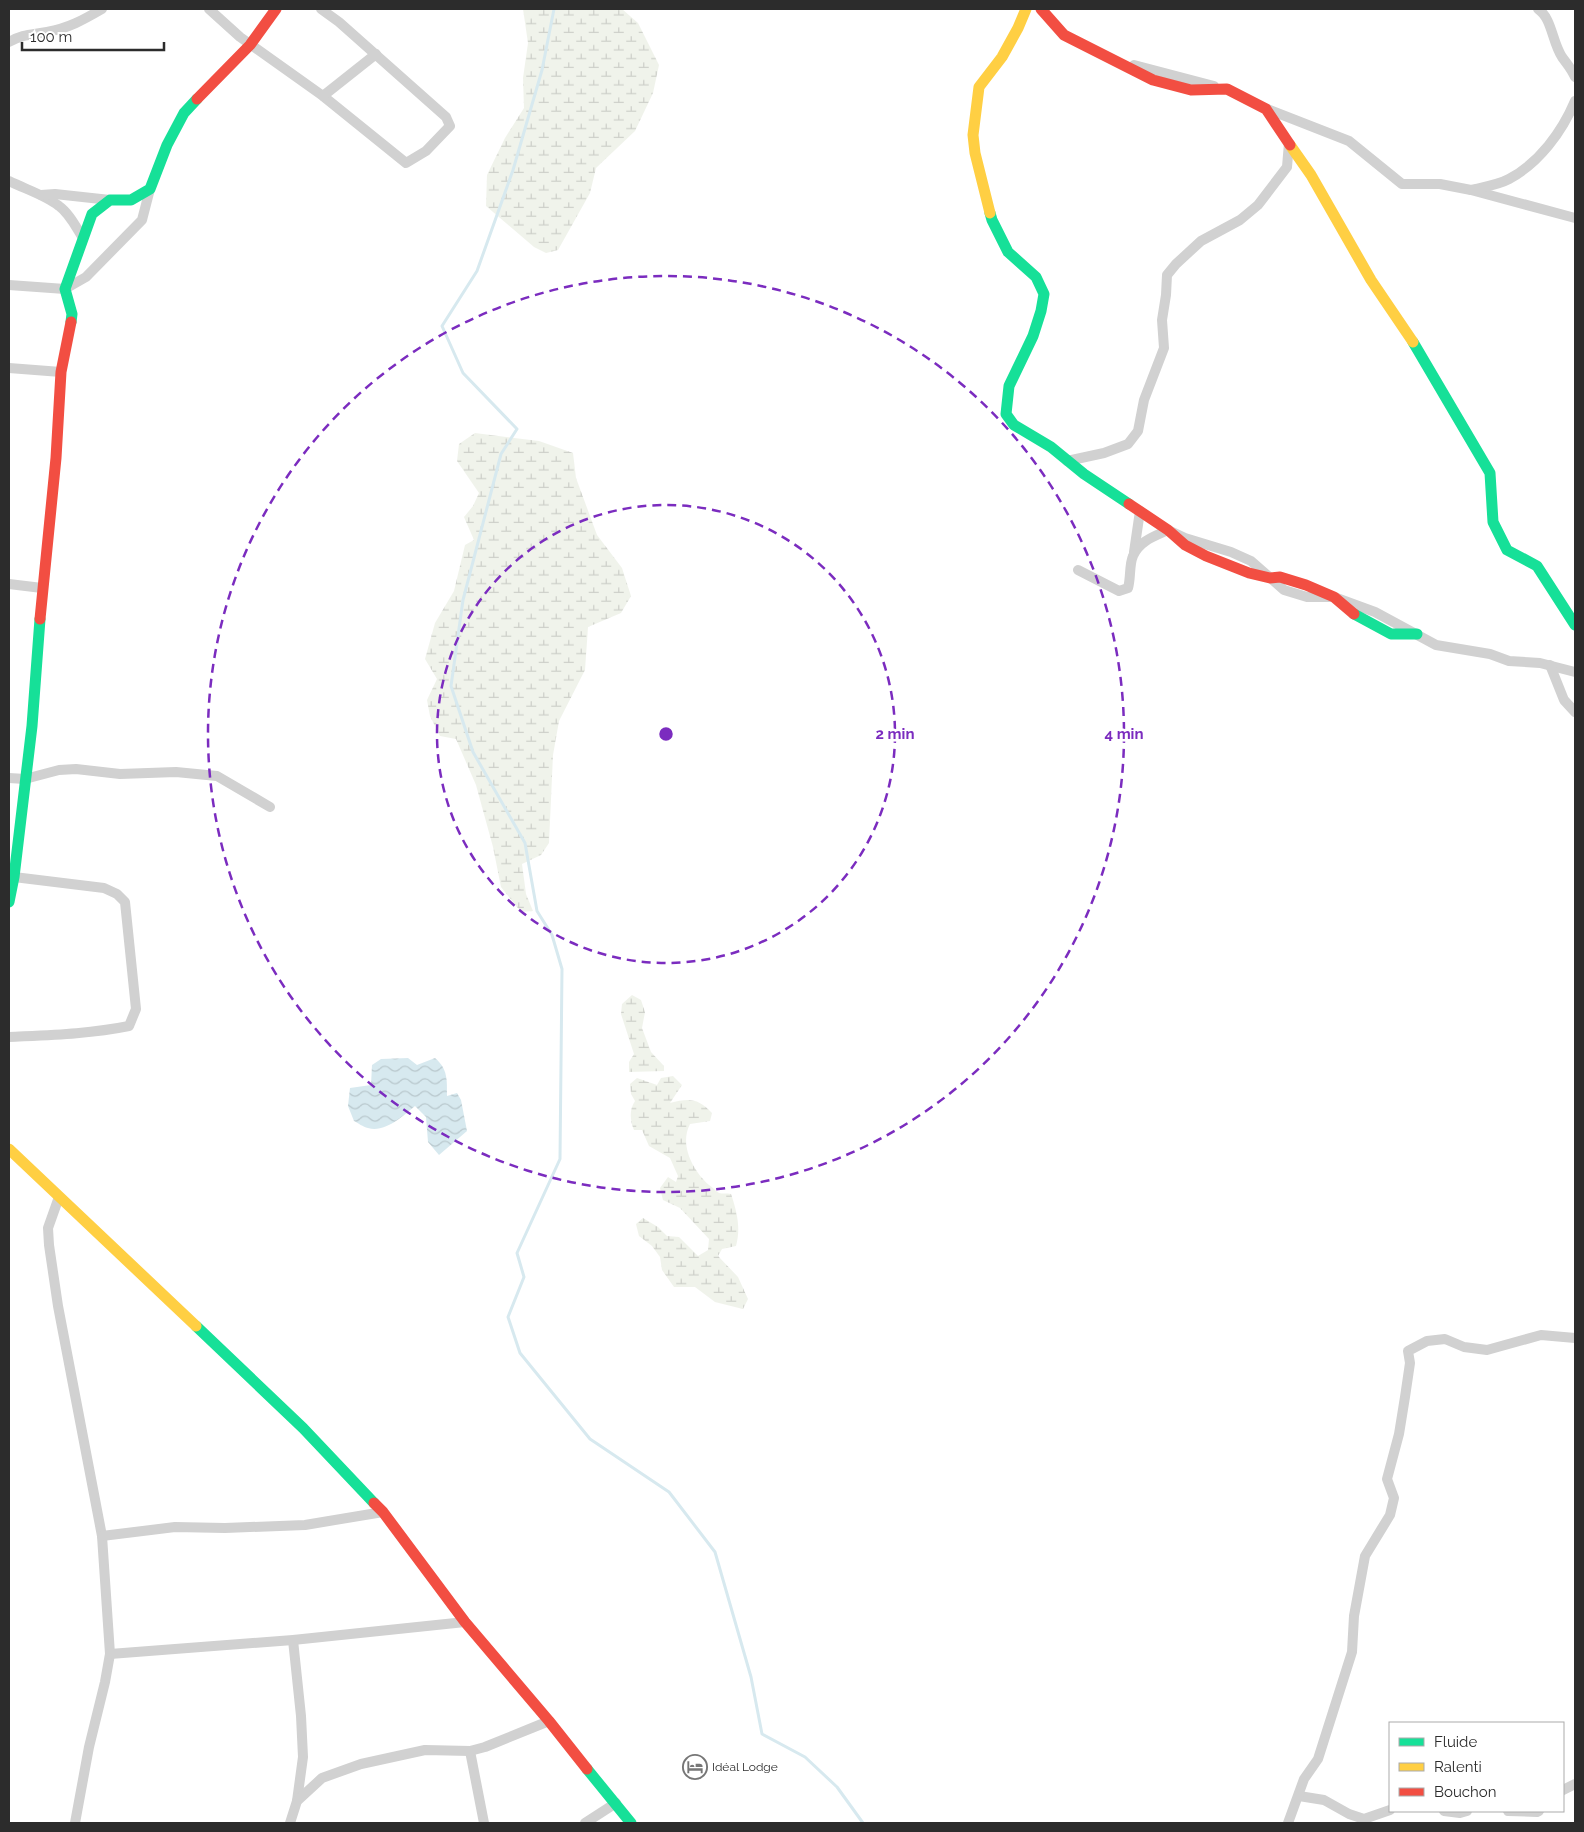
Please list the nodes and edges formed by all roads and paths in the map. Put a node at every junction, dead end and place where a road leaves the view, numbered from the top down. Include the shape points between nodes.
1 (102, 9) edge
2 (209, 9) edge
3 (276, 9) edge
4 (321, 9) edge
5 (1026, 9) edge
6 (1041, 9) edge
7 (1538, 9) edge
8 (9, 42) edge
9 (250, 45) junction
10 (376, 54) junction
11 (1575, 77) edge
12 (323, 96) junction
13 (1575, 101) edge
14 (1266, 109) junction
15 (1289, 143) junction
16 (9, 181) edge
17 (150, 189) junction
18 (1471, 190) junction
19 (40, 195) junction
20 (110, 200) junction
21 (1575, 218) edge
22 (83, 238) junction
23 (9, 285) edge
24 (65, 289) junction
25 (9, 368) edge
26 (61, 372) junction
27 (1068, 461) junction
28 (1140, 511) junction
29 (1168, 530) junction
30 (1133, 556) junction
31 (1078, 570) dead end
32 (9, 584) edge
33 (42, 588) junction
34 (1575, 625) edge
35 (1417, 634) joint
36 (1550, 665) junction
37 (1575, 671) edge
38 (1559, 688) junction
39 (1575, 712) edge
40 (9, 778) edge
41 (24, 779) junction
42 (270, 807) dead end
43 (14, 877) junction
44 (9, 902) edge
45 (9, 1038) edge
46 (9, 1148) edge
47 (59, 1197) junction
48 (1575, 1338) edge
49 (382, 1512) junction
50 (102, 1536) junction
51 (466, 1622) junction
52 (293, 1640) junction
53 (110, 1654) junction
54 (549, 1721) junction
55 (470, 1751) junction
56 (1299, 1796) junction
57 (297, 1801) junction
58 (616, 1803) junction
59 (1389, 1810) edge
60 (75, 1823) edge
61 (290, 1823) edge
62 (484, 1823) edge
63 (585, 1823) edge
64 (631, 1823) edge
65 (1288, 1823) edge

1 - 8 street via 77,24 21,35
2 - 9 street
3 - 9 street
4 - 10 street
5 - 27 street via 1002,57 979,87 972,135 992,220 1008,252 1036,277 1044,294 1033,336 1009,386 1006,414 1014,425 1052,447
6 - 14 street via 1064,35 1153,80 1191,90 1227,89
7 - 11 street via 1549,21 1552,37
9 - 12 street
9 - 17 street via 184,113 166,145
10 - 12 street
10 - 12 street via 446,118 450,126 426,151 406,163
13 - 18 street via 1563,126 1527,168 1507,180
14 - 15 street
14 - 18 street via 1350,141 1402,184 1440,184
15 - 27 street via 1287,167 1258,205 1240,220 1200,241 1166,275 1162,320 1164,348 1144,400 1138,431 1128,444
15 - 34 street via 1371,280 1412,340 1490,473 1493,522 1508,550 1537,566
16 - 19 street
17 - 20 street via 132,200
17 - 24 street via 142,220 86,277
18 - 21 street
19 - 20 street
19 - 22 street via 60,206
20 - 22 street via 92,214
22 - 24 street
23 - 24 street
24 - 26 street via 72,314
25 - 26 street
26 - 33 street via 56,458
27 - 28 street
28 - 29 street
28 - 30 street
29 - 30 street via 1144,541
29 - 35 street via 1185,545 1206,556 1249,573 1280,577 1334,597 1358,617 1391,634
30 - 31 street via 1128,588 1119,591
32 - 33 street
33 - 41 street via 32,726
35 - 36 street via 1436,645 1490,654 1508,661
36 - 37 street
36 - 38 street
37 - 38 street
38 - 39 street
40 - 41 street
41 - 42 street via 76,769 120,774 176,772 217,776
41 - 43 street
43 - 44 street
43 - 45 street via 104,888 125,902 136,1009 129,1026
46 - 47 street
47 - 49 street via 303,1428
47 - 50 street via 48,1228 49,1245
48 - 56 street via 1541,1335 1487,1350 1464,1347 1446,1339 1427,1341 1408,1351 1410,1363 1399,1434 1387,1479 1394,1498 1390,1515 1365,1556 1354,1616 1352,1652 1318,1759 1304,1779
49 - 50 street via 305,1525 175,1527
49 - 51 street
50 - 53 street
51 - 52 street
51 - 54 street
52 - 53 street
52 - 57 street via 303,1757
53 - 60 street
54 - 55 street
54 - 58 street
55 - 57 street via 425,1750 361,1764 322,1778
55 - 62 street
56 - 59 street via 1324,1800 1364,1819
56 - 65 street
57 - 61 street
58 - 63 street
58 - 64 street

